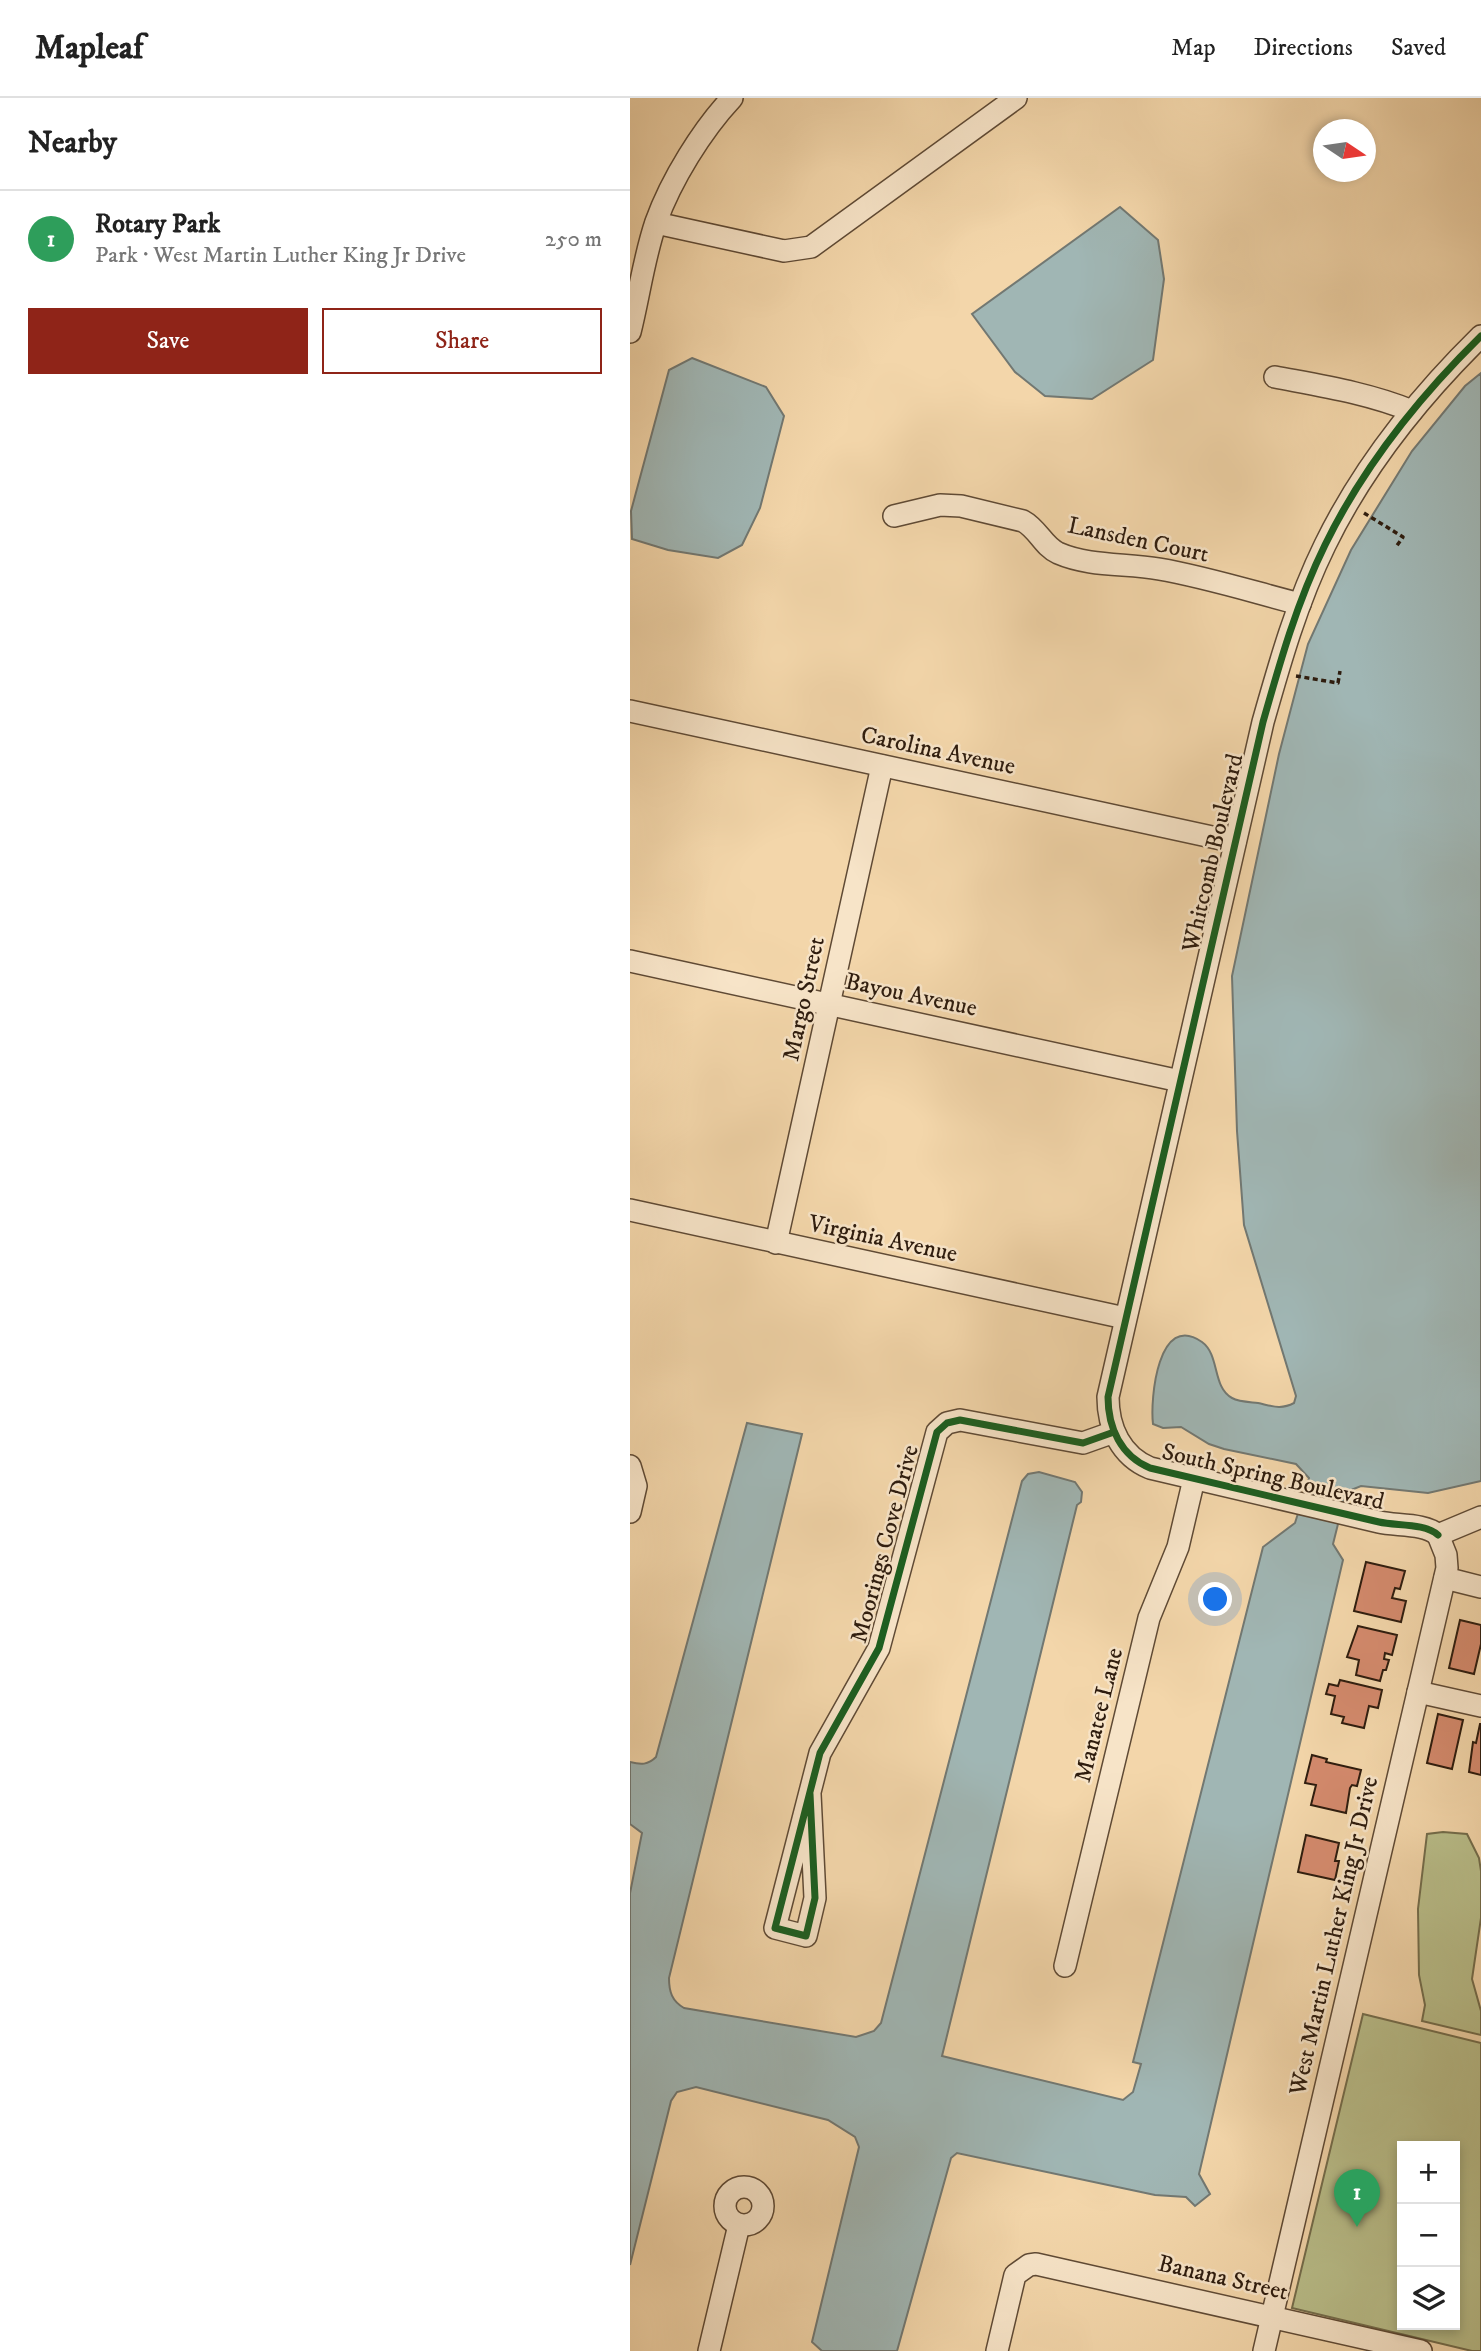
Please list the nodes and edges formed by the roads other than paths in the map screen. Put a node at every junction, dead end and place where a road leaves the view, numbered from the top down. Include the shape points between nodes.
1 (732, 98) edge
2 (1016, 98) edge
3 (656, 223) junction
4 (630, 332) edge
5 (1481, 335) edge
6 (1275, 377) dead end
7 (1412, 411) junction
8 (894, 516) dead end
9 (1300, 604) junction
10 (630, 711) edge
11 (882, 766) junction
12 (1235, 842) junction
13 (630, 961) edge
14 (830, 1004) junction
15 (1180, 1081) junction
16 (630, 1210) edge
17 (776, 1243) junction
18 (1125, 1318) junction
19 (1114, 1432) junction
20 (630, 1466) edge
21 (1194, 1479) junction
22 (630, 1512) edge
23 (1481, 1517) edge
24 (1438, 1535) junction
25 (1445, 1578) junction
26 (1481, 1587) edge
27 (1418, 1692) junction
28 (1481, 1706) edge
29 (810, 1794) junction
30 (1065, 1966) dead end
31 (739, 2225) dead end
32 (1272, 2316) junction
33 (1400, 2348) edge
34 (709, 2351) edge
35 (997, 2351) edge
36 (1264, 2351) edge
37 (1421, 2351) edge

1 - 3 street via 680,172
2 - 3 street via 817,244 802,250 784,251
3 - 4 street
5 - 7 street, Whitcomb Boulevard
6 - 7 street via 1345,390
7 - 9 street, Whitcomb Boulevard via 1339,520
8 - 9 street, Lansden Court via 940,505 961,506 1023,521 1062,555 1160,569
9 - 12 street, Whitcomb Boulevard via 1266,711
10 - 11 street, Carolina Avenue
11 - 12 street, Carolina Avenue
11 - 14 street, Margo Street
12 - 15 street, Whitcomb Boulevard
13 - 14 street, Bayou Avenue
14 - 15 street, Bayou Avenue
14 - 17 street, Margo Street
15 - 18 street, Whitcomb Boulevard
16 - 17 street, Virginia Avenue
17 - 18 street, Virginia Avenue
18 - 19 street, Whitcomb Boulevard via 1108,1397
19 - 21 street, South Spring Boulevard via 1128,1454 1143,1465
19 - 29 street, Moorings Cove Drive via 1083,1443 960,1420 937,1432 880,1648 820,1753
20 - 22 street via 636,1486
21 - 24 street, South Spring Boulevard via 1389,1524 1418,1526
21 - 30 street, Manatee Lane via 1178,1547 1149,1618
23 - 24 street
24 - 25 street, West Martin Luther King Jr Drive via 1447,1561
25 - 26 street
25 - 27 street, West Martin Luther King Jr Drive
27 - 28 street
27 - 32 street, West Martin Luther King Jr Drive
29 - 29 street, Moorings Cove Drive via 816,1898 806,1936 775,1928
31 - 34 street
32 - 33 street, Banana Street
32 - 35 street, Banana Street via 1029,2265 1015,2274
32 - 36 street, West Martin Luther King Jr Drive
33 - 37 street, Banana Street

